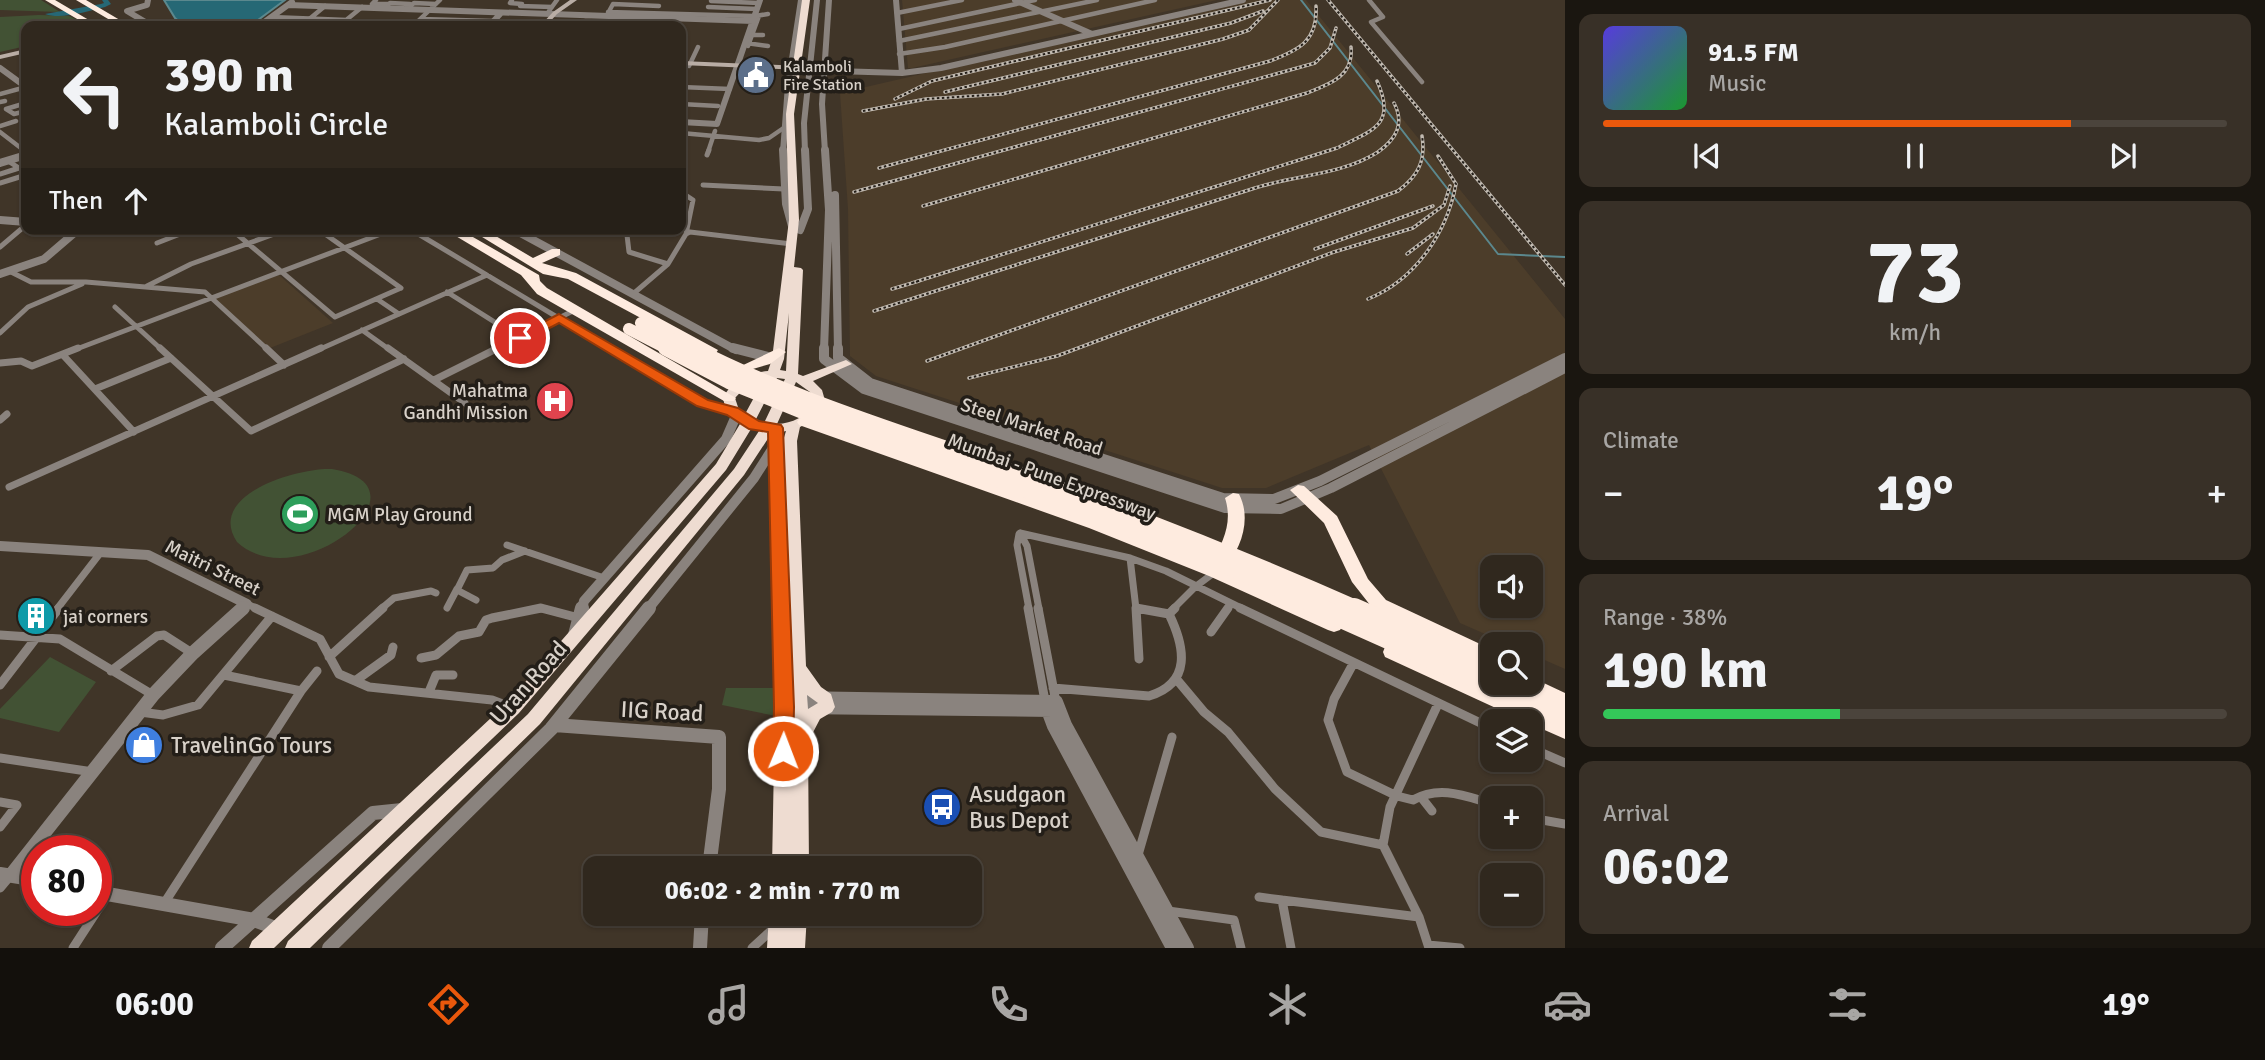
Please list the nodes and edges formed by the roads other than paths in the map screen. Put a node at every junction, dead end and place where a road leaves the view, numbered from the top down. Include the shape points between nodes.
1 (49, 0) edge
2 (60, 0) edge
3 (70, 0) edge
4 (148, 0) edge
5 (294, 0) edge
6 (376, 0) edge
7 (544, 0) edge
8 (557, 0) edge
9 (575, 0) edge
10 (581, 0) edge
11 (662, 0) edge
12 (804, 0) edge
13 (812, 0) edge
14 (817, 0) edge
15 (829, 0) edge
16 (835, 0) edge
17 (896, 0) edge
18 (962, 0) edge
19 (1035, 0) edge
20 (1097, 0) edge
21 (1155, 0) edge
22 (1243, 0) edge
23 (1370, 0) edge
24 (711, 1) edge
25 (1018, 1) edge
26 (1222, 1) edge
27 (85, 2) edge
28 (438, 2) edge
29 (511, 2) edge
30 (387, 3) edge
31 (522, 4) junction
32 (288, 5) junction
33 (325, 6) junction
34 (538, 7) junction
35 (362, 8) junction
36 (406, 9) junction
37 (1042, 12) junction
38 (514, 13) junction
39 (553, 13) junction
40 (705, 13) junction
41 (897, 13) junction
42 (425, 14) junction
43 (533, 14) junction
44 (768, 14) dead end
45 (655, 15) edge
46 (271, 17) junction
47 (607, 17) edge
48 (475, 18) junction
49 (496, 18) edge
50 (755, 18) edge
51 (310, 19) junction
52 (438, 19) junction
53 (831, 19) junction
54 (346, 20) joint
55 (1060, 20) junction
56 (86, 21) edge
57 (96, 21) edge
58 (115, 21) edge
59 (117, 21) edge
60 (143, 21) edge
61 (266, 21) edge
62 (307, 21) edge
63 (418, 21) edge
64 (547, 21) edge
65 (551, 21) edge
66 (588, 21) edge
67 (636, 21) edge
68 (766, 22) dead end
69 (764, 28) dead end
70 (899, 29) junction
71 (1089, 33) junction
72 (762, 35) dead end
73 (899, 41) junction
74 (747, 44) junction
75 (768, 46) dead end
76 (698, 47) dead end
77 (21, 51) edge
78 (900, 54) junction
79 (0, 56) edge
80 (686, 64) edge
81 (686, 65) edge
82 (737, 67) junction
83 (0, 68) edge
84 (800, 69) junction
85 (827, 70) junction
86 (902, 72) junction
87 (4, 74) edge
88 (1422, 82) dead end
89 (21, 87) edge
90 (686, 87) edge
91 (730, 89) junction
92 (21, 92) edge
93 (0, 94) edge
94 (2, 103) edge
95 (21, 104) edge
96 (21, 104) edge
97 (686, 104) edge
98 (718, 106) dead end
99 (21, 112) edge
100 (16, 121) dead end
101 (686, 122) edge
102 (717, 124) junction
103 (0, 126) edge
104 (785, 127) junction
105 (0, 132) edge
106 (686, 133) edge
107 (714, 135) junction
108 (21, 150) edge
109 (707, 155) dead end
110 (21, 156) edge
111 (4, 162) edge
112 (0, 174) edge
113 (21, 176) edge
114 (0, 183) edge
115 (703, 185) dead end
116 (784, 189) junction
117 (686, 195) edge
118 (0, 220) edge
119 (21, 223) edge
120 (21, 228) edge
121 (797, 230) junction
122 (686, 234) joint
123 (72, 235) edge
124 (178, 235) edge
125 (238, 235) edge
126 (273, 235) edge
127 (327, 235) edge
128 (379, 235) edge
129 (420, 235) edge
130 (463, 235) edge
131 (484, 235) edge
132 (524, 235) edge
133 (627, 235) edge
134 (685, 235) edge
135 (157, 243) dead end
136 (248, 244) junction
137 (792, 244) junction
138 (0, 247) edge
139 (345, 248) junction
140 (556, 252) junction
141 (668, 264) junction
142 (534, 267) junction
143 (281, 272) junction
144 (4, 273) edge
145 (486, 275) junction
146 (86, 282) junction
147 (145, 287) junction
148 (447, 292) junction
149 (634, 295) junction
150 (213, 297) junction
151 (377, 299) junction
152 (116, 307) dead end
153 (575, 310) junction
154 (399, 314) junction
155 (559, 318) junction
156 (635, 326) junction
157 (137, 327) junction
158 (362, 330) junction
159 (0, 333) edge
160 (520, 338) junction
161 (63, 355) junction
162 (775, 355) junction
163 (171, 358) junction
164 (1565, 358) edge
165 (404, 359) junction
166 (0, 363) edge
167 (284, 365) junction
168 (841, 366) junction
169 (746, 367) junction
170 (1565, 368) edge
171 (770, 374) junction
172 (797, 378) junction
173 (434, 380) junction
174 (95, 389) junction
175 (213, 397) junction
176 (465, 403) dead end
177 (736, 412) junction
178 (7, 414) dead end
179 (0, 420) edge
180 (799, 424) junction
181 (134, 432) junction
182 (773, 434) junction
183 (9, 486) dead end
184 (1303, 494) junction
185 (1235, 503) junction
186 (1020, 533) junction
187 (508, 545) dead end
188 (0, 546) edge
189 (525, 551) junction
190 (102, 552) junction
191 (1130, 558) junction
192 (1215, 572) junction
193 (604, 578) junction
194 (1195, 587) junction
195 (457, 589) junction
196 (436, 593) dead end
197 (476, 600) dead end
198 (247, 604) junction
199 (1231, 604) junction
200 (447, 608) dead end
201 (1136, 608) junction
202 (1169, 614) junction
203 (272, 616) junction
204 (579, 618) junction
205 (1211, 632) dead end
206 (0, 635) edge
207 (34, 637) junction
208 (574, 638) junction
209 (393, 647) dead end
210 (1480, 652) edge
211 (193, 653) junction
212 (329, 657) junction
213 (421, 658) dead end
214 (1139, 659) dead end
215 (1480, 663) edge
216 (1353, 664) junction
217 (798, 665) junction
218 (111, 671) junction
219 (317, 671) dead end
220 (224, 675) junction
221 (453, 675) dead end
222 (1543, 680) edge
223 (355, 681) junction
224 (1178, 681) junction
225 (0, 685) edge
226 (1565, 690) edge
227 (300, 691) junction
228 (429, 692) junction
229 (1543, 692) edge
230 (153, 695) junction
231 (1565, 702) edge
232 (791, 703) junction
233 (826, 703) junction
234 (1053, 703) junction
235 (1438, 704) junction
236 (513, 708) junction
237 (139, 712) junction
238 (1565, 718) edge
239 (1480, 724) edge
240 (554, 725) junction
241 (1565, 731) edge
242 (1172, 737) dead end
243 (799, 744) junction
244 (1543, 753) edge
245 (0, 758) edge
246 (1565, 763) edge
247 (94, 772) junction
248 (1396, 796) junction
249 (1421, 797) junction
250 (1480, 801) edge
251 (0, 802) edge
252 (402, 810) junction
253 (1432, 811) dead end
254 (1543, 820) edge
255 (1565, 824) edge
256 (0, 827) edge
257 (1383, 845) junction
258 (711, 856) edge
259 (783, 856) edge
260 (799, 856) edge
261 (1138, 857) junction
262 (1133, 873) junction
263 (5, 874) edge
264 (0, 888) edge
265 (112, 894) edge
266 (1259, 897) dead end
267 (1282, 900) junction
268 (165, 902) junction
269 (1167, 911) junction
270 (1419, 917) junction
271 (254, 920) junction
272 (85, 926) edge
273 (701, 926) edge
274 (779, 926) edge
275 (785, 926) edge
276 (790, 926) edge
277 (278, 929) junction
278 (1429, 946) edge
279 (297, 947) edge
280 (73, 948) edge
281 (222, 948) edge
282 (257, 948) edge
283 (329, 948) edge
284 (700, 948) edge
285 (752, 948) edge
286 (777, 948) edge
287 (795, 948) edge
288 (1173, 948) edge
289 (1187, 948) edge
290 (1241, 948) edge
291 (1291, 948) edge
292 (1460, 948) edge

1 - 56 highway
2 - 57 highway
3 - 58 highway
4 - 60 street via 144,6 127,10
5 - 32 street
6 - 30 street via 372,3
7 - 34 street
8 - 39 street
9 - 39 main road
10 - 39 main road
11 - 45 street
12 - 84 highway
13 - 84 highway
14 - 84 street
15 - 53 street
16 - 53 street
17 - 41 street
18 - 41 street
19 - 25 street
20 - 37 street
21 - 55 street
22 - 26 street
23 - 88 street via 1383,17 1371,22
24 - 40 street
24 - 50 street
25 - 37 street
25 - 70 street
26 - 71 street
27 - 59 highway
28 - 36 street via 414,3
28 - 42 street
29 - 31 street
29 - 49 street
30 - 35 street
30 - 36 street
31 - 34 street
31 - 38 street
32 - 33 street
32 - 46 street
33 - 35 street
33 - 51 street
34 - 39 street
34 - 43 street
35 - 54 street
36 - 42 street
37 - 55 street
37 - 73 street
38 - 43 street
38 - 49 street
39 - 43 street
39 - 47 street
39 - 64 main road
39 - 65 main road
40 - 45 street
40 - 45 street
40 - 50 street
40 - 50 street
41 - 70 street
42 - 49 street
42 - 52 street
42 - 52 street
42 - 63 street
44 - 50 street
45 - 47 street
45 - 47 street via 613,4
45 - 67 street
46 - 51 street
46 - 61 street
47 - 66 street
48 - 49 street
48 - 49 street
48 - 52 street
50 - 68 street
50 - 69 street
50 - 72 street
50 - 74 street
51 - 54 street
51 - 62 street
53 - 85 street
55 - 71 street
55 - 78 street
70 - 73 street
71 - 86 street via 941,68
73 - 78 street
74 - 75 street
74 - 82 street
76 - 80 street
77 - 79 main road
78 - 86 street
81 - 82 main road
82 - 84 main road
82 - 91 street
83 - 87 street
84 - 85 street
84 - 104 street
84 - 121 highway
85 - 86 street
85 - 168 street via 822,104 829,210 824,359
87 - 89 street
90 - 91 street
91 - 102 street
92 - 93 street
94 - 95 street via 6,108
96 - 99 street via 6,109
97 - 98 street
100 - 103 street
101 - 102 street
102 - 107 street
104 - 107 street via 759,140
104 - 116 street
105 - 108 street
106 - 107 street
107 - 109 street
110 - 111 street
111 - 112 street via 19,169
113 - 114 street
115 - 116 street
116 - 121 street via 785,207
117 - 122 street via 693,200
118 - 119 street
120 - 138 street
121 - 137 highway, Uran Road
121 - 172 highway
122 - 137 street
123 - 144 street via 50,255
124 - 135 street
125 - 136 street
126 - 136 street
127 - 139 street
128 - 139 street
129 - 145 street
130 - 142 highway
131 - 142 highway
132 - 140 street
133 - 141 street via 629,252
134 - 141 street
136 - 143 street
136 - 147 street via 191,264
137 - 162 highway, Uran Road
139 - 143 street
139 - 151 street via 401,288
140 - 142 highway
140 - 149 street
141 - 149 street
142 - 153 highway via 542,291
142 - 156 highway, Mumbai - Pune Expressway
142 - 169 highway via 572,276
143 - 150 street
143 - 151 street via 335,317
144 - 146 street via 31,282
145 - 148 street
145 - 155 street
146 - 147 street
146 - 159 street via 28,307
147 - 150 street via 205,292
148 - 154 street
148 - 160 street
149 - 162 street via 738,351
150 - 157 street
150 - 167 street
151 - 154 street
152 - 157 street
153 - 155 street
153 - 177 highway
154 - 158 street
155 - 160 street
155 - 177 street via 695,400
156 - 215 highway, Mumbai - Pune Expressway, bridge via 838,413 995,465 1226,551
156 - 238 highway, Mumbai - Pune Expressway, bridge via 729,381 1220,563
157 - 161 street
157 - 163 street
158 - 165 street
158 - 167 street
160 - 173 street
161 - 166 street via 32,366
161 - 174 street
162 - 169 highway
162 - 171 highway, Uran Road
163 - 174 street
163 - 175 street
164 - 184 street, Steel Market Road via 1320,481
165 - 173 street
165 - 175 street via 251,431
167 - 175 street
168 - 172 highway
168 - 185 street, Steel Market Road via 870,383
169 - 171 highway
170 - 184 street, Steel Market Road
171 - 172 highway
171 - 177 highway, Uran Road
171 - 177 highway via 742,382
172 - 180 highway via 814,387 821,400 815,414
172 - 182 highway, Uran Road
173 - 176 street
174 - 181 street
175 - 181 street
177 - 182 highway
177 - 193 street via 726,439
177 - 208 highway, Uran Road via 736,444 721,467
178 - 179 street
180 - 182 highway
180 - 192 highway via 1045,506
180 - 217 highway via 790,441
181 - 183 street
182 - 232 highway
182 - 240 street via 754,478
182 - 279 highway, Uran Road via 534,719
184 - 185 street, Steel Market Road
184 - 210 highway via 1338,529 1372,598 1389,612
185 - 192 highway via 1238,528
186 - 191 street
186 - 234 street via 1027,546
186 - 234 street via 1017,545
187 - 189 street
188 - 190 street, Maitri Street
189 - 193 street
189 - 195 street via 493,568 470,568
190 - 198 street, Maitri Street via 157,558
190 - 207 street
191 - 194 street
191 - 201 street
192 - 194 street
192 - 241 highway
193 - 204 street via 584,601
194 - 199 street
194 - 202 street
195 - 197 street
195 - 200 street
196 - 212 street via 394,598
198 - 203 street, Maitri Street
198 - 211 street
199 - 205 street
199 - 216 street
201 - 202 street
201 - 214 street
202 - 224 street via 1178,635
203 - 212 street, Maitri Street via 320,639
203 - 220 street
204 - 208 street
204 - 213 street via 541,608 492,618 480,632 459,636 436,655
206 - 207 street
207 - 218 street via 60,639
207 - 225 street
208 - 236 highway, Uran Road
209 - 223 street via 391,655
211 - 218 street via 164,635 157,636
211 - 230 street
212 - 223 street via 339,674
216 - 235 street
216 - 248 street via 1330,711 1329,729 1347,772
217 - 232 highway
217 - 233 highway
218 - 230 street
219 - 227 street
220 - 227 street
220 - 237 street via 189,709 163,715
221 - 228 street via 436,675
222 - 226 highway
223 - 228 street via 369,687
224 - 234 street via 1158,695
224 - 257 street via 1275,789 1321,832
227 - 268 street
228 - 236 street via 492,700
229 - 231 highway
230 - 237 street
232 - 233 street
232 - 243 highway
232 - 259 highway
233 - 234 street
233 - 243 highway via 814,714
234 - 261 street
234 - 262 street via 1054,726
235 - 239 street
235 - 248 street
236 - 252 highway, Uran Road
237 - 247 street
240 - 258 street, IIG Road via 719,737 719,789
240 - 283 street
242 - 261 street
243 - 260 highway
244 - 246 street
245 - 247 street
247 - 263 street
248 - 249 street
248 - 257 street
249 - 250 street via 1444,791
249 - 253 street
251 - 256 street via 17,805
252 - 271 street via 373,813
252 - 277 highway, Uran Road
254 - 255 street
257 - 270 street
261 - 262 street
261 - 269 street
262 - 288 street
263 - 264 street
265 - 268 street
266 - 267 street
267 - 270 street
267 - 291 street
268 - 271 street
269 - 289 street
269 - 290 street via 1234,920
270 - 278 street
271 - 277 street
271 - 281 street
272 - 280 street
273 - 284 street
274 - 285 street
275 - 286 highway
276 - 287 highway
277 - 282 highway, Uran Road
278 - 292 street

